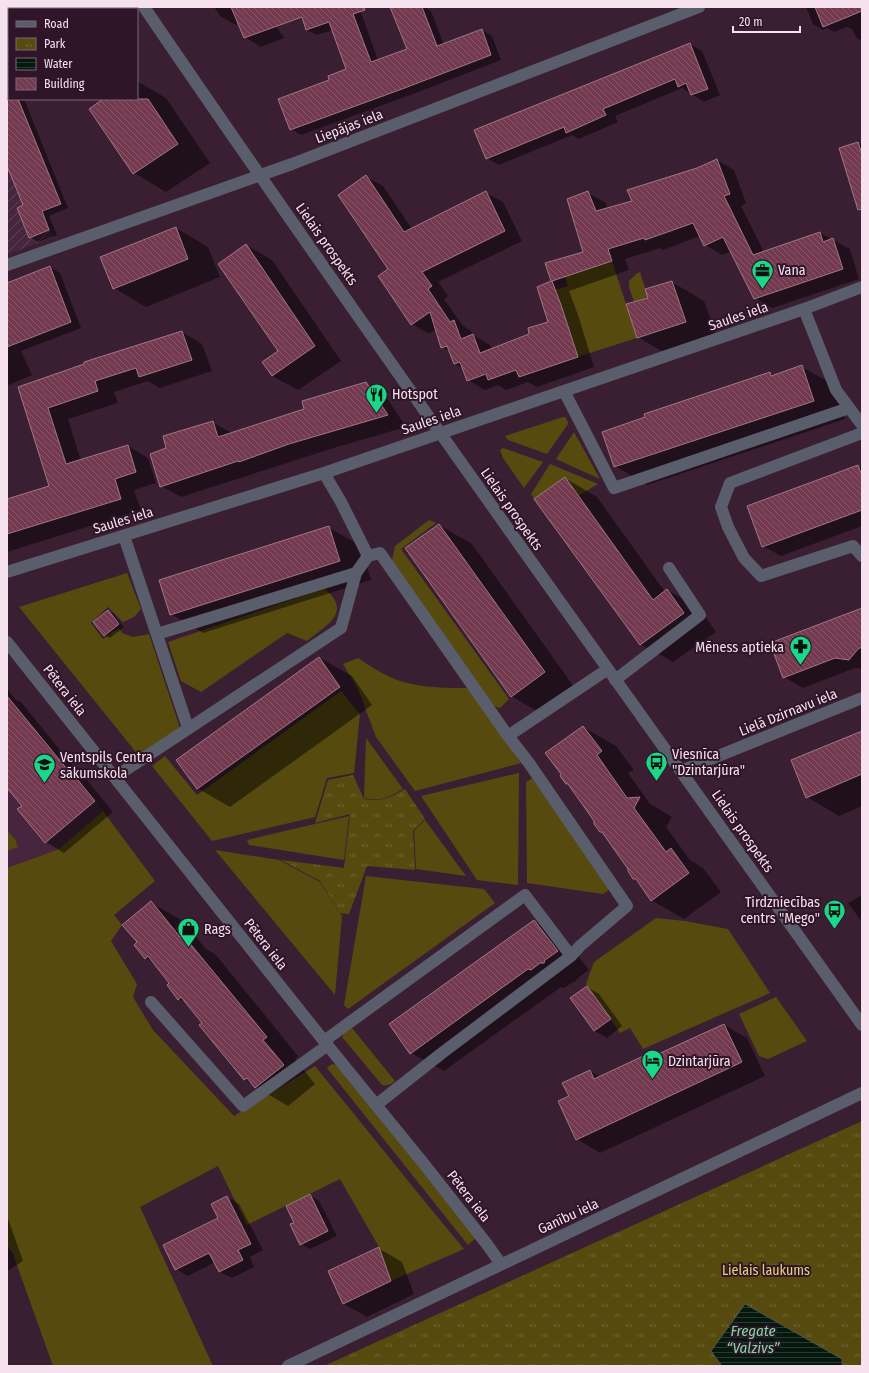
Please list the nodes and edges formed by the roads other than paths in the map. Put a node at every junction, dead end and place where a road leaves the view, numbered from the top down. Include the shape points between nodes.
1 (144, 7) edge
2 (699, 7) edge
3 (259, 175) junction
4 (7, 265) edge
5 (862, 287) edge
6 (804, 309) junction
7 (564, 391) junction
8 (849, 408) junction
9 (862, 425) edge
10 (862, 433) edge
11 (440, 434) junction
12 (324, 472) junction
13 (124, 536) junction
14 (368, 556) junction
15 (862, 556) edge
16 (669, 568) dead end
17 (7, 572) edge
18 (356, 573) junction
19 (157, 634) junction
20 (7, 642) edge
21 (608, 669) junction
22 (615, 680) junction
23 (862, 698) edge
24 (188, 728) junction
25 (508, 736) junction
26 (681, 771) junction
27 (115, 777) junction
28 (571, 956) junction
29 (151, 1002) dead end
30 (862, 1025) edge
31 (326, 1043) junction
32 (862, 1093) edge
33 (376, 1105) junction
34 (502, 1264) junction
35 (288, 1366) edge

1 - 3 street, Lielais prospekts
2 - 3 street, Liepājas iela
3 - 4 street, Liepājas iela
3 - 11 street, Lielais prospekts
5 - 6 street, Saules iela
6 - 7 street, Saules iela
6 - 8 street via 836,390
7 - 8 street via 614,488
7 - 11 street, Saules iela
8 - 9 street
10 - 15 street via 730,483 722,507 730,532 744,558 761,576 853,546
11 - 12 street, Saules iela
11 - 21 street, Lielais prospekts
12 - 13 street, Saules iela
12 - 14 street via 342,502
13 - 17 street, Saules iela
13 - 19 street
14 - 18 street
14 - 25 street via 380,553
16 - 22 street via 700,615
18 - 19 street
18 - 24 street via 341,628
19 - 24 street
20 - 27 street, Pētera iela
21 - 22 street, Lielais prospekts
21 - 25 street
22 - 26 street, Lielais prospekts
23 - 26 street, Lielā Dzirnavu iela
24 - 27 street
25 - 28 street via 628,906
26 - 30 street, Lielais prospekts
27 - 31 street, Pētera iela
28 - 31 street via 525,895
28 - 33 street
29 - 31 street via 243,1106
31 - 33 street, Pētera iela
32 - 34 street, Ganību iela
33 - 34 street, Pētera iela
34 - 35 street, Ganību iela

